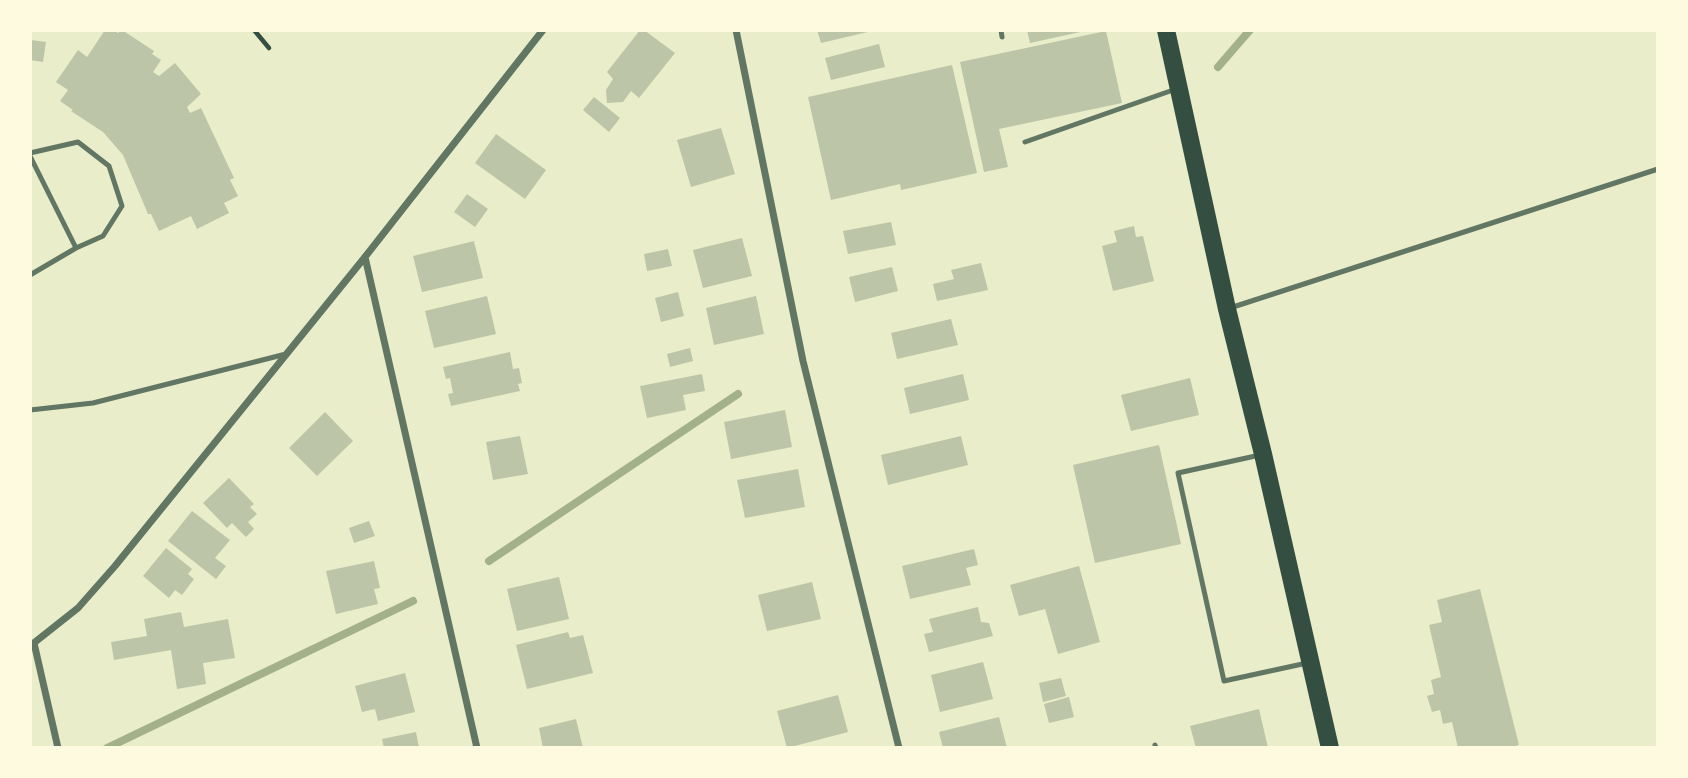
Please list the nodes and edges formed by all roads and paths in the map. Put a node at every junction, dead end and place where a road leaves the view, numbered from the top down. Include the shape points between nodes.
1 (254, 30) edge
2 (543, 30) edge
3 (736, 30) edge
4 (1001, 30) edge
5 (1166, 30) edge
6 (1002, 37) dead end
7 (269, 48) dead end
8 (1179, 88) junction
9 (1025, 142) dead end
10 (30, 154) edge
11 (33, 169) edge
12 (1658, 169) edge
13 (76, 248) junction
14 (365, 257) junction
15 (30, 275) edge
16 (1227, 309) junction
17 (286, 354) junction
18 (30, 410) edge
19 (1263, 454) junction
20 (32, 644) edge
21 (1310, 662) junction
22 (58, 748) edge
23 (477, 748) edge
24 (899, 748) edge
25 (1330, 748) edge

1 - 7 path
2 - 14 street
3 - 24 street via 803,361
4 - 6 lane
5 - 8 main road
8 - 9 lane
8 - 16 main road
10 - 11 lane
10 - 13 lane via 78,142 109,166 121,206 103,236
11 - 13 lane
12 - 16 lane
13 - 15 lane
14 - 17 street
14 - 23 street
16 - 19 main road
17 - 18 lane via 93,403
17 - 20 street via 116,566 78,608
19 - 21 main road
19 - 21 lane via 1178,473 1224,681
20 - 22 street
21 - 25 main road

